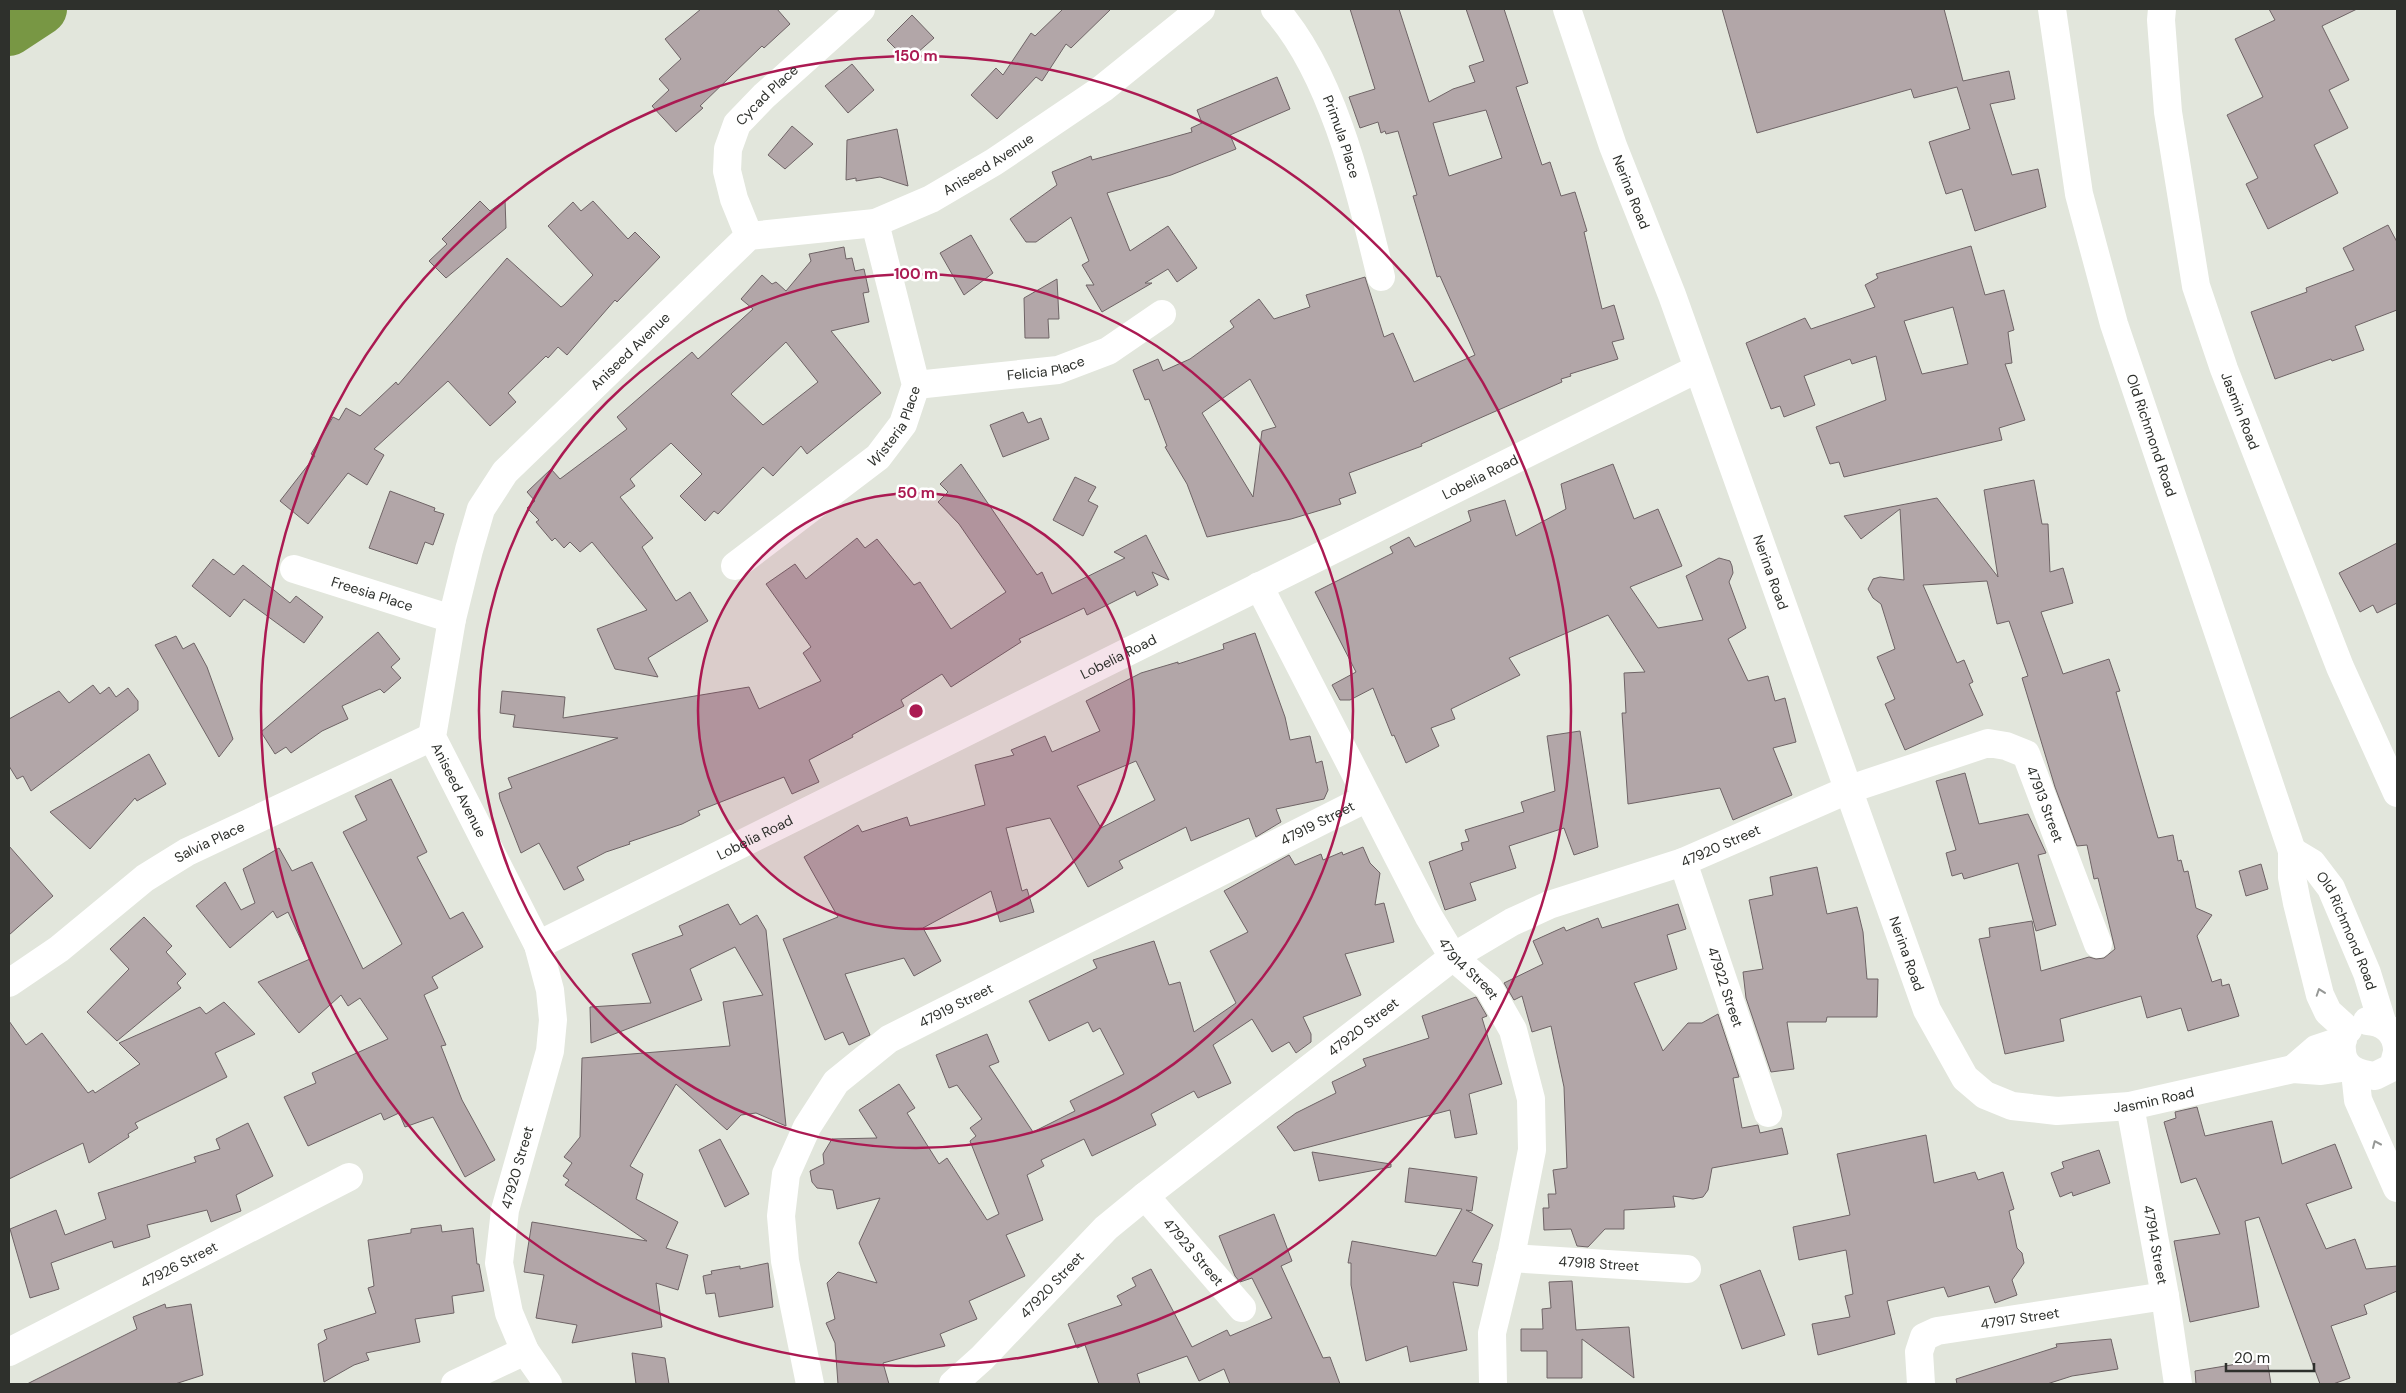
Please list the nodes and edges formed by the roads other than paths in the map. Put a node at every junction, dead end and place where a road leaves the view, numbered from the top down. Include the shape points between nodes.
1 (861, 9) edge
2 (1201, 9) edge
3 (1275, 9) edge
4 (1567, 9) edge
5 (2052, 9) edge
6 (2162, 9) edge
7 (875, 223) junction
8 (749, 236) junction
9 (1381, 277) dead end
10 (1162, 314) dead end
11 (1697, 369) junction
12 (916, 385) junction
13 (735, 566) dead end
14 (294, 569) dead end
15 (1259, 586) junction
16 (452, 619) junction
17 (432, 737) junction
18 (2396, 787) edge
19 (1850, 789) junction
20 (1367, 798) junction
21 (2292, 851) junction
22 (1683, 862) junction
23 (2098, 944) dead end
24 (538, 945) junction
25 (1453, 957) junction
26 (9, 983) edge
27 (2346, 1035) junction
28 (2394, 1049) edge
29 (2293, 1069) junction
30 (2352, 1069) junction
31 (2012, 1106) joint
32 (2130, 1106) junction
33 (1768, 1113) dead end
34 (349, 1177) dead end
35 (2397, 1188) edge
36 (1145, 1196) junction
37 (1510, 1258) junction
38 (1687, 1269) dead end
39 (2165, 1296) junction
40 (1242, 1308) dead end
41 (526, 1351) junction
42 (9, 1352) edge
43 (455, 1384) edge
44 (548, 1384) edge
45 (810, 1384) edge
46 (953, 1384) edge
47 (1493, 1384) edge
48 (1921, 1384) edge
49 (2178, 1384) edge

1 - 8 street, Cycad Place via 737,124 728,149 728,171 734,199
2 - 7 street, Aniseed Avenue via 1102,89 994,162 931,199
3 - 9 street, Primula Place via 1289,25 1313,66 1334,117 1360,188
4 - 11 street, Nerina Road via 1613,146 1672,295
5 - 21 street, Old Richmond Road via 2079,194 2114,324
6 - 18 street, Jasmin Road via 2168,112 2196,286 2224,369 2340,667
7 - 8 street, Aniseed Avenue
7 - 12 street, Wisteria Place
8 - 16 street, Aniseed Avenue via 505,472 481,509
10 - 12 street, Felicia Place via 1108,351 1058,370
11 - 15 street, Lobelia Road
11 - 19 street, Nerina Road
12 - 13 street, Wisteria Place via 903,424 878,457
14 - 16 street, Freesia Place
15 - 20 street, 47914 Street
15 - 24 street, Lobelia Road
16 - 17 street, Aniseed Avenue
17 - 24 street, Aniseed Avenue
17 - 26 street, Salvia Place via 187,852 145,878 58,949
19 - 22 street, 47920 Street
19 - 23 street, 47913 Street via 1988,743 2026,754
19 - 31 street, Nerina Road via 1927,1010 1965,1078 1985,1095
20 - 25 street, 47914 Street via 1428,917
20 - 45 street, 47919 Street via 890,1039 836,1082 806,1126 786,1174 781,1216 789,1290
27 -> 21 street, Old Richmond Road via 2328,1012 2320,995 2296,903
21 - 28 street, Old Richmond Road via 2312,863 2332,888
22 - 25 street, 47920 Street via 1549,905 1512,922
22 - 33 street, 47922 Street
24 - 41 street, 47920 Street via 550,990 550,1051 505,1210 500,1263 509,1313
25 - 36 street, 47920 Street
25 - 37 street, 47914 Street via 1490,988 1513,1030 1531,1099 1532,1150
27 - 28 street via 2364,1021
27 - 29 street, Jasmin Road via 2316,1049
27 - 30 street via 2342,1054
28 - 30 street via 2375,1076
29 - 30 street, Jasmin Road
29 - 32 street, Jasmin Road
35 -> 30 street via 2358,1100
31 - 32 street, Jasmin Road via 2057,1111
32 - 39 street, 47914 Street
34 - 42 street, 47926 Street
36 - 40 street, 47923 Street
36 - 46 street, 47920 Street via 1106,1228
37 - 38 street, 47918 Street
37 - 47 street, 47914 Street via 1492,1333
39 - 48 street, 47917 Street via 1937,1331 1924,1337 1919,1352
39 - 49 street, 47914 Street
41 - 43 street
41 - 44 street, 47920 Street

